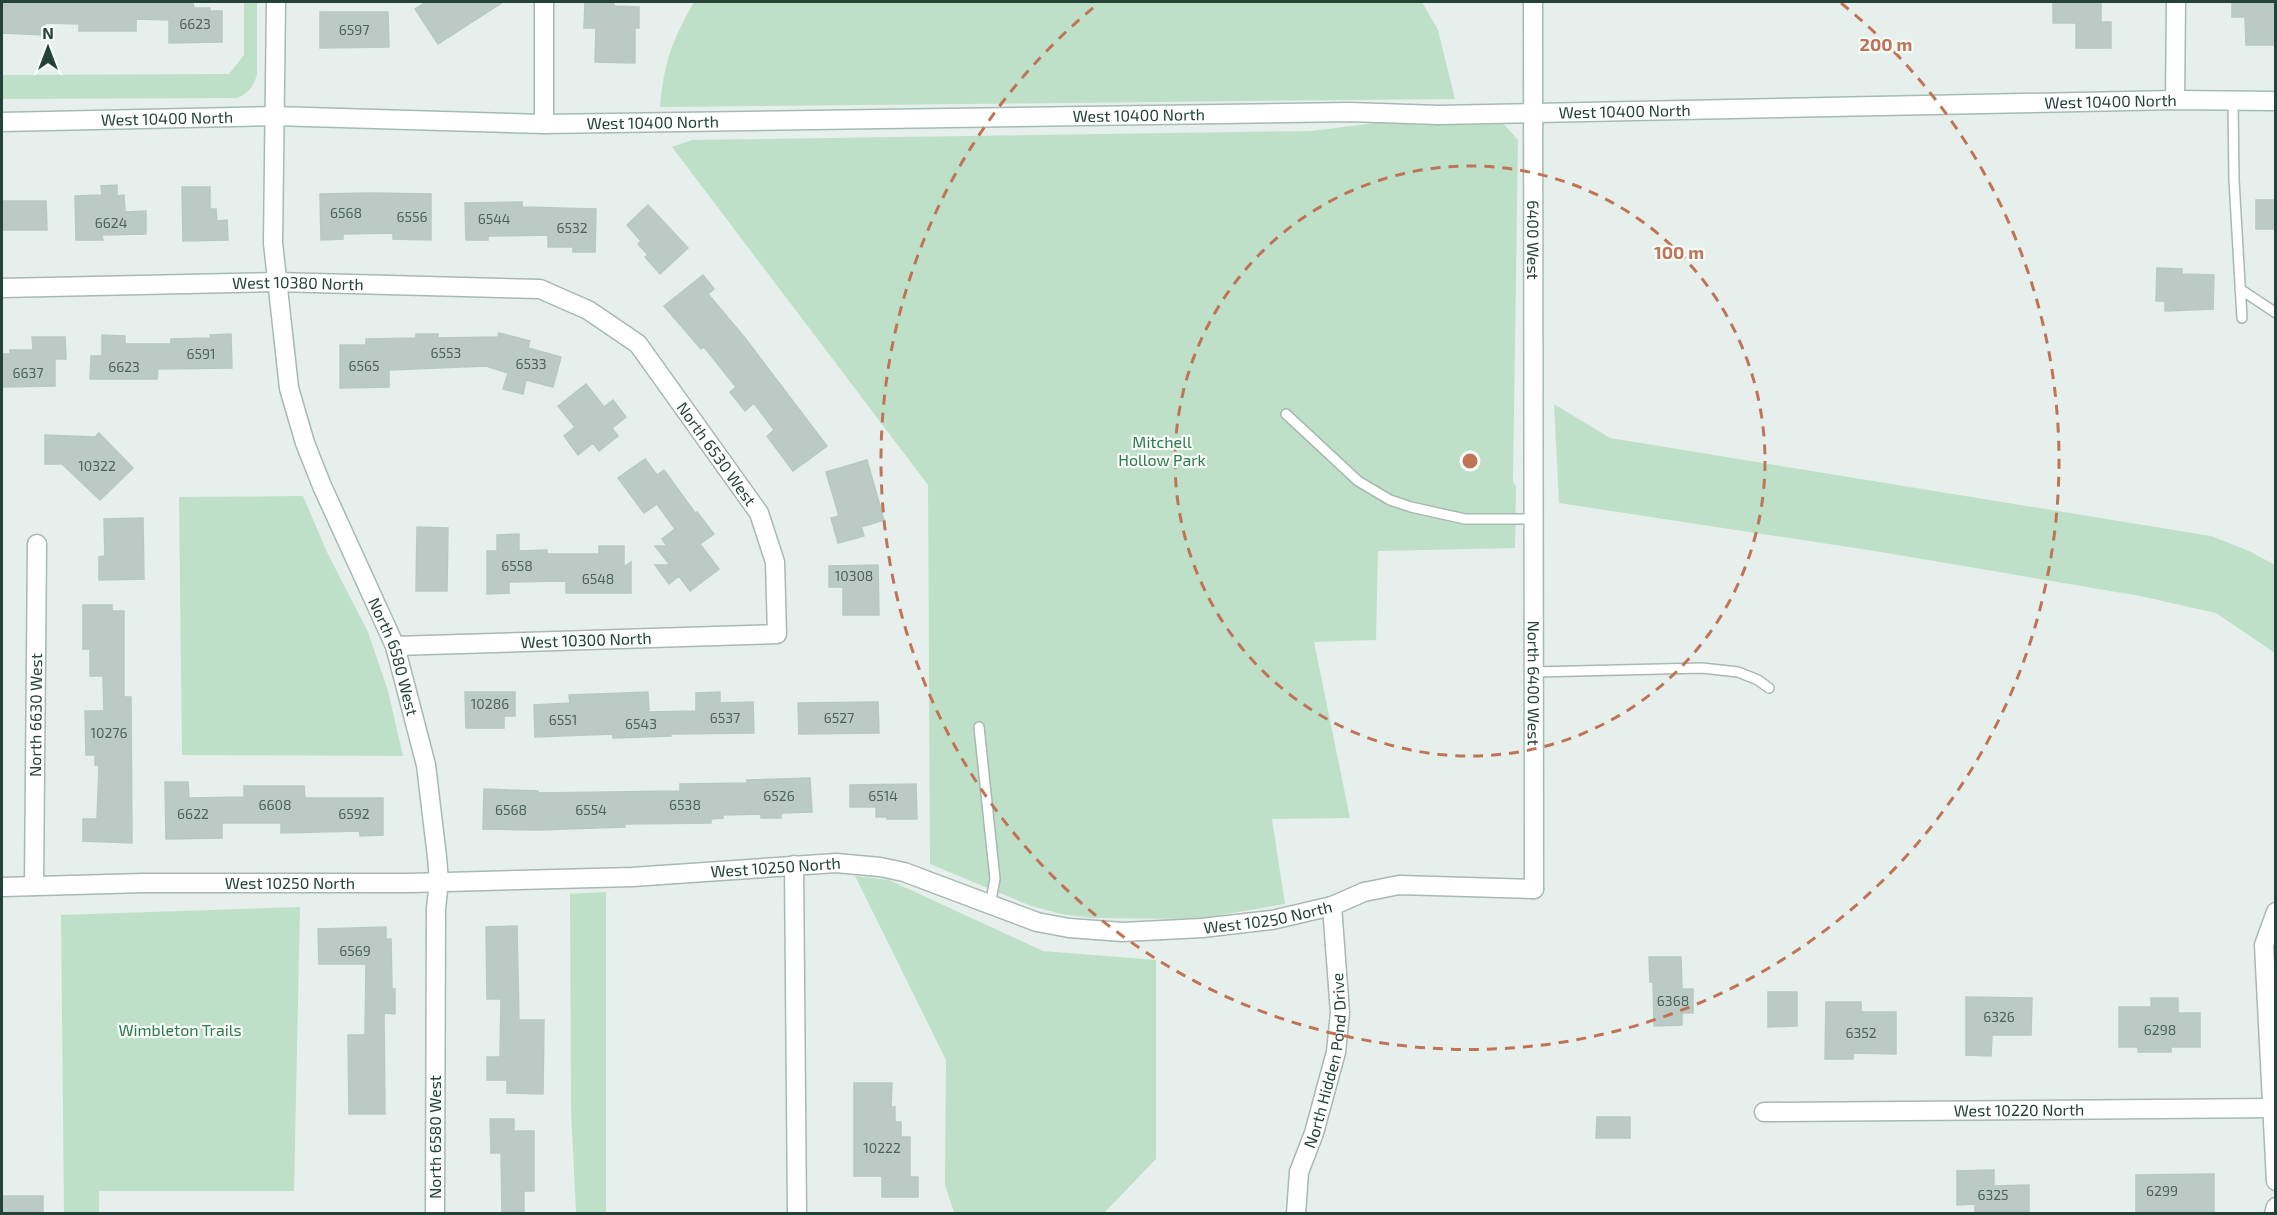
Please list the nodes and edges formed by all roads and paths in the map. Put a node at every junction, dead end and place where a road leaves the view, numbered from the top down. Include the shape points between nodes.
1 (276, 2) edge
2 (544, 2) edge
3 (1533, 2) edge
4 (2176, 2) edge
5 (2175, 100) junction
6 (2233, 101) junction
7 (2276, 101) edge
8 (1532, 113) junction
9 (274, 116) junction
10 (2, 122) edge
11 (544, 124) junction
12 (277, 282) junction
13 (2, 288) edge
14 (2240, 289) junction
15 (588, 310) joint
16 (2276, 313) edge
17 (2242, 318) dead end
18 (1286, 414) dead end
19 (1533, 479) joint
20 (1533, 519) junction
21 (37, 544) dead end
22 (777, 634) joint
23 (395, 646) junction
24 (1534, 672) junction
25 (1769, 688) dead end
26 (979, 727) dead end
27 (794, 865) junction
28 (439, 882) junction
29 (34, 886) junction
30 (2, 887) edge
31 (1534, 888) joint
32 (990, 904) junction
33 (1332, 906) junction
34 (2276, 912) edge
35 (2273, 1108) edge
36 (1764, 1112) dead end
37 (2276, 1181) edge
38 (2276, 1207) edge
39 (435, 1214) edge
40 (797, 1214) edge
41 (1296, 1214) edge
42 (2274, 1214) edge

1 - 9 street, North 6580 West
2 - 11 street
3 - 8 street, 6400 West
4 - 5 street
5 - 6 street, West 10400 North
5 - 8 street, West 10400 North
6 - 7 street, West 10400 North
6 - 14 lane
8 - 11 street, West 10400 North via 1349,112
8 - 19 street, 6400 West
9 - 10 street, West 10400 North
9 - 11 street, West 10400 North
9 - 12 street, North 6580 West via 273,243
12 - 13 street, West 10380 North
12 - 15 street, West 10380 North via 540,289
12 - 23 street, North 6580 West via 289,388 305,443
14 - 16 lane
14 - 17 lane
15 - 22 street, North 6530 West via 638,344 759,513 775,562
18 - 20 lane via 1358,481 1390,500 1464,519
19 - 20 street, North 6400 West
20 - 24 street, North 6400 West
21 - 29 street, North 6630 West
22 - 23 street, West 10300 North
23 - 28 street, North 6580 West via 426,765
24 - 25 lane via 1702,668 1738,672
24 - 31 street, North 6400 West
26 - 32 lane via 996,879
27 - 28 street, West 10250 North via 632,877
27 - 32 street, West 10250 North via 880,867 926,879
27 - 40 street
28 - 29 street, West 10250 North
28 - 39 street, North 6580 West
29 - 30 street, West 10250 North
31 - 33 street, West 10250 North via 1399,885 1364,892
32 - 33 street, West 10250 North via 1037,922 1123,932 1272,920
33 - 41 street, North Hidden Pond Drive via 1340,1012 1337,1042 1317,1124 1299,1172
34 - 35 street via 2264,945
35 - 36 street, West 10220 North
35 - 37 street
38 - 42 street

